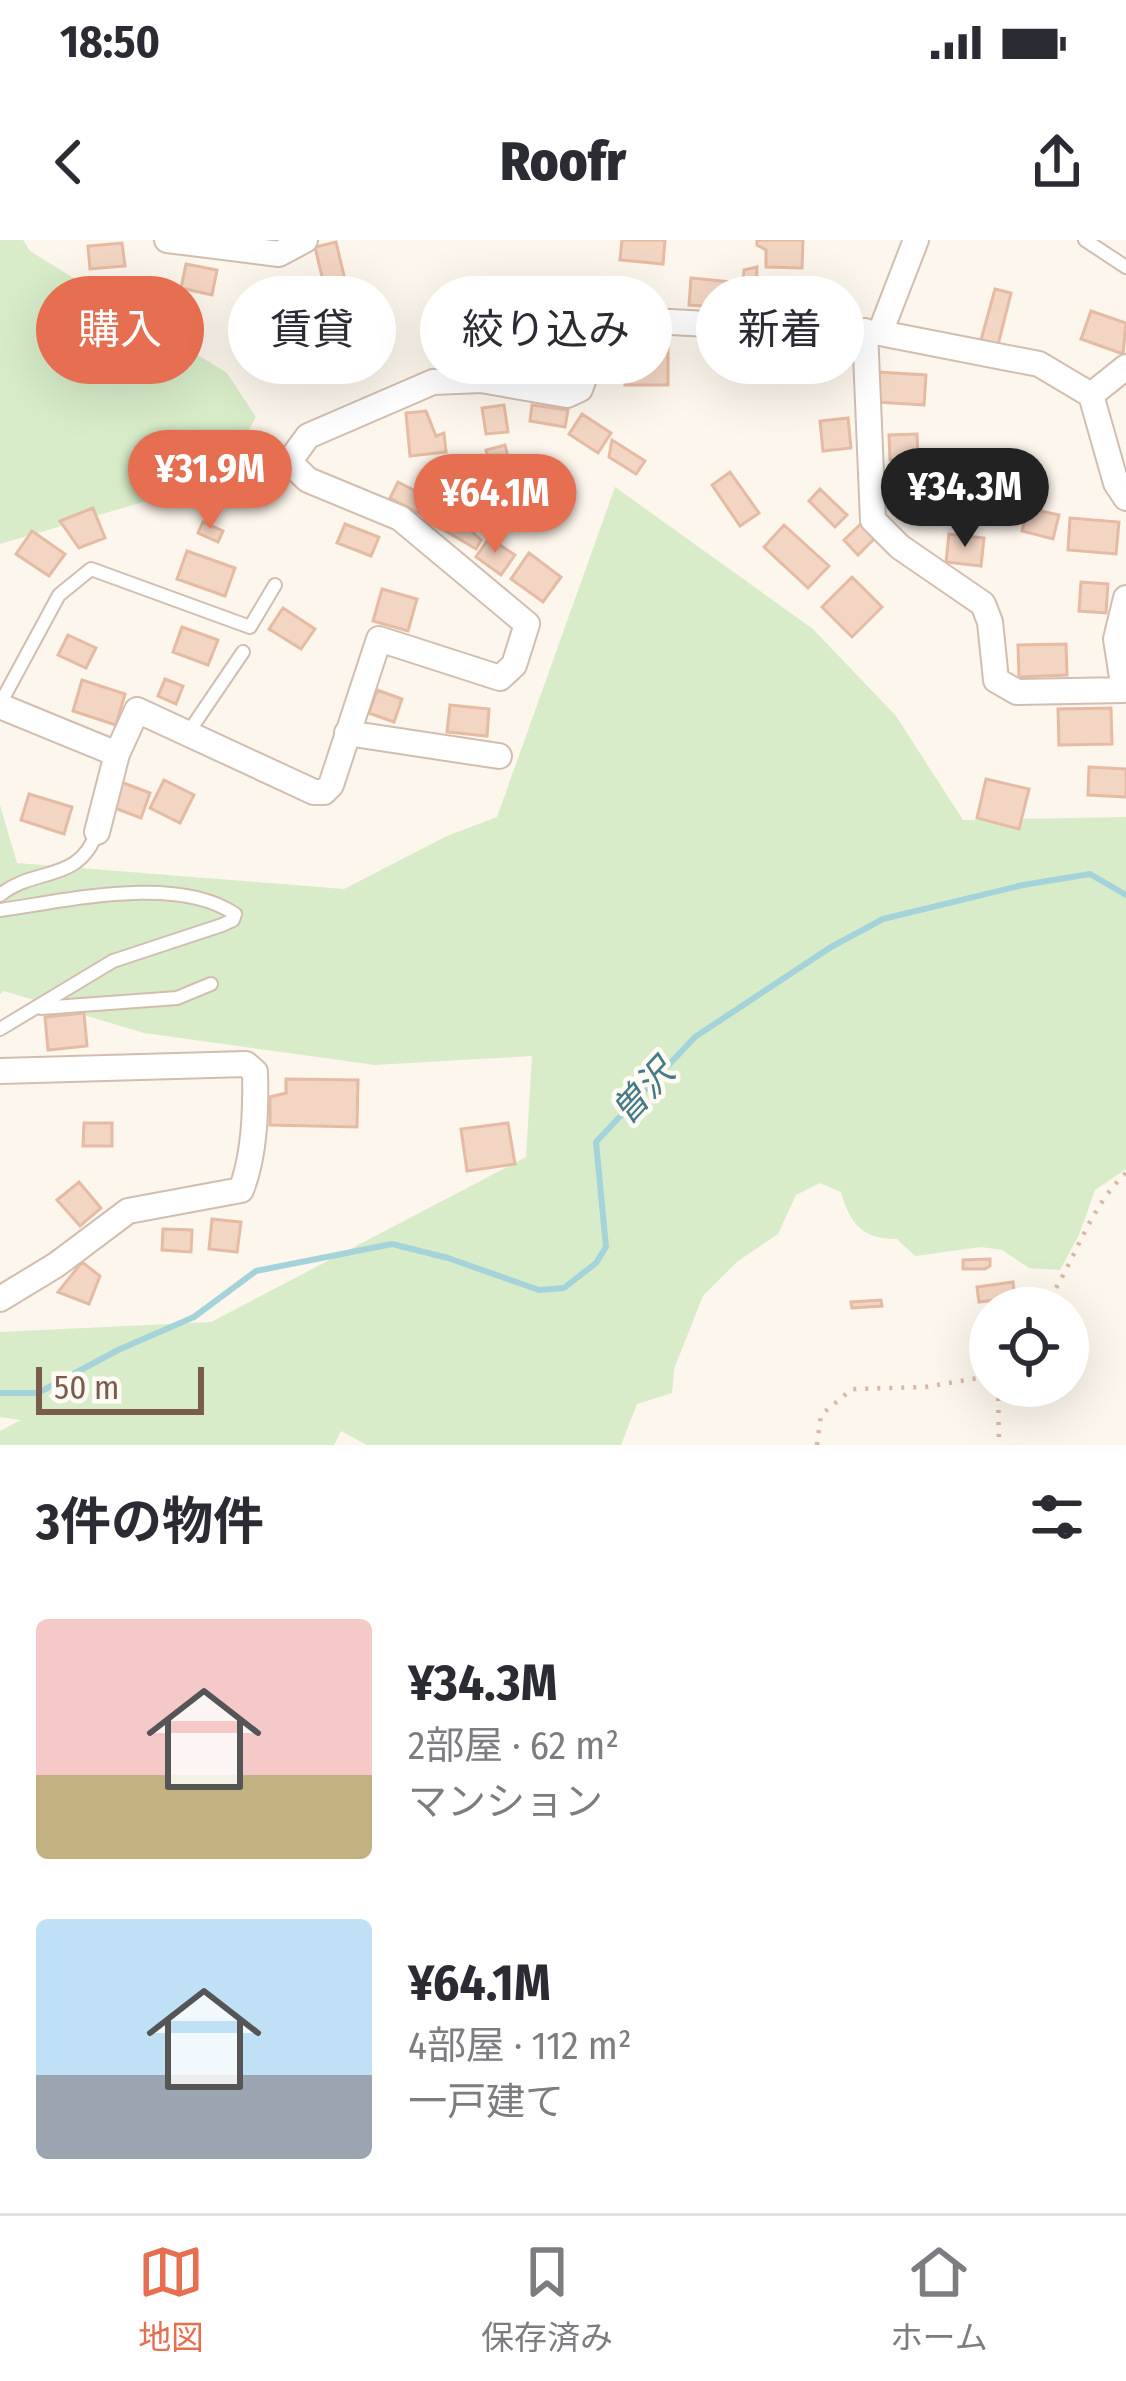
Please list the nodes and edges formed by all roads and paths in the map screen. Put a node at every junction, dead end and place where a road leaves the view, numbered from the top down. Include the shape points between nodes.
1 (167, 240) edge
2 (305, 240) edge
3 (916, 240) edge
4 (1085, 240) edge
5 (1126, 267) edge
6 (873, 332) junction
7 (1126, 367) edge
8 (1091, 395) junction
9 (1126, 498) edge
10 (274, 585) dead end
11 (1126, 598) edge
12 (244, 652) dead end
13 (0, 705) edge
14 (188, 734) junction
15 (347, 734) junction
16 (117, 754) junction
17 (499, 756) dead end
18 (97, 832) joint
19 (0, 896) edge
20 (0, 910) edge
21 (211, 984) dead end
22 (33, 1009) junction
23 (0, 1030) edge
24 (0, 1071) edge
25 (1126, 1173) edge
26 (1056, 1287) edge
27 (0, 1299) edge
28 (969, 1380) edge
29 (998, 1407) edge
30 (817, 1445) edge
31 (999, 1445) edge

1 - 2 street via 279,254
3 - 6 street
4 - 5 lane
6 - 8 street via 1039,364
6 - 11 street via 873,520 983,604 996,680 1017,692 1124,690 1116,639
6 - 15 street via 633,320 599,338 580,389 567,395 481,380 433,382 308,436 289,462 308,480 400,518 526,624 514,665 500,678 379,639
7 - 8 street
8 - 9 street
10 - 13 lane via 250,627 91,569 59,596
12 - 14 lane
13 - 16 street
14 - 15 street via 324,792
14 - 16 street via 137,710
15 - 17 street
16 - 18 street
18 - 19 lane via 88,856
20 - 22 lane via 163,894 235,914 112,961
21 - 22 lane via 177,998
22 - 23 lane
24 - 27 street via 246,1064 256,1091 241,1190 128,1211
25 - 26 path via 1102,1196
28 - 30 path via 852,1390 821,1415
29 - 31 path

